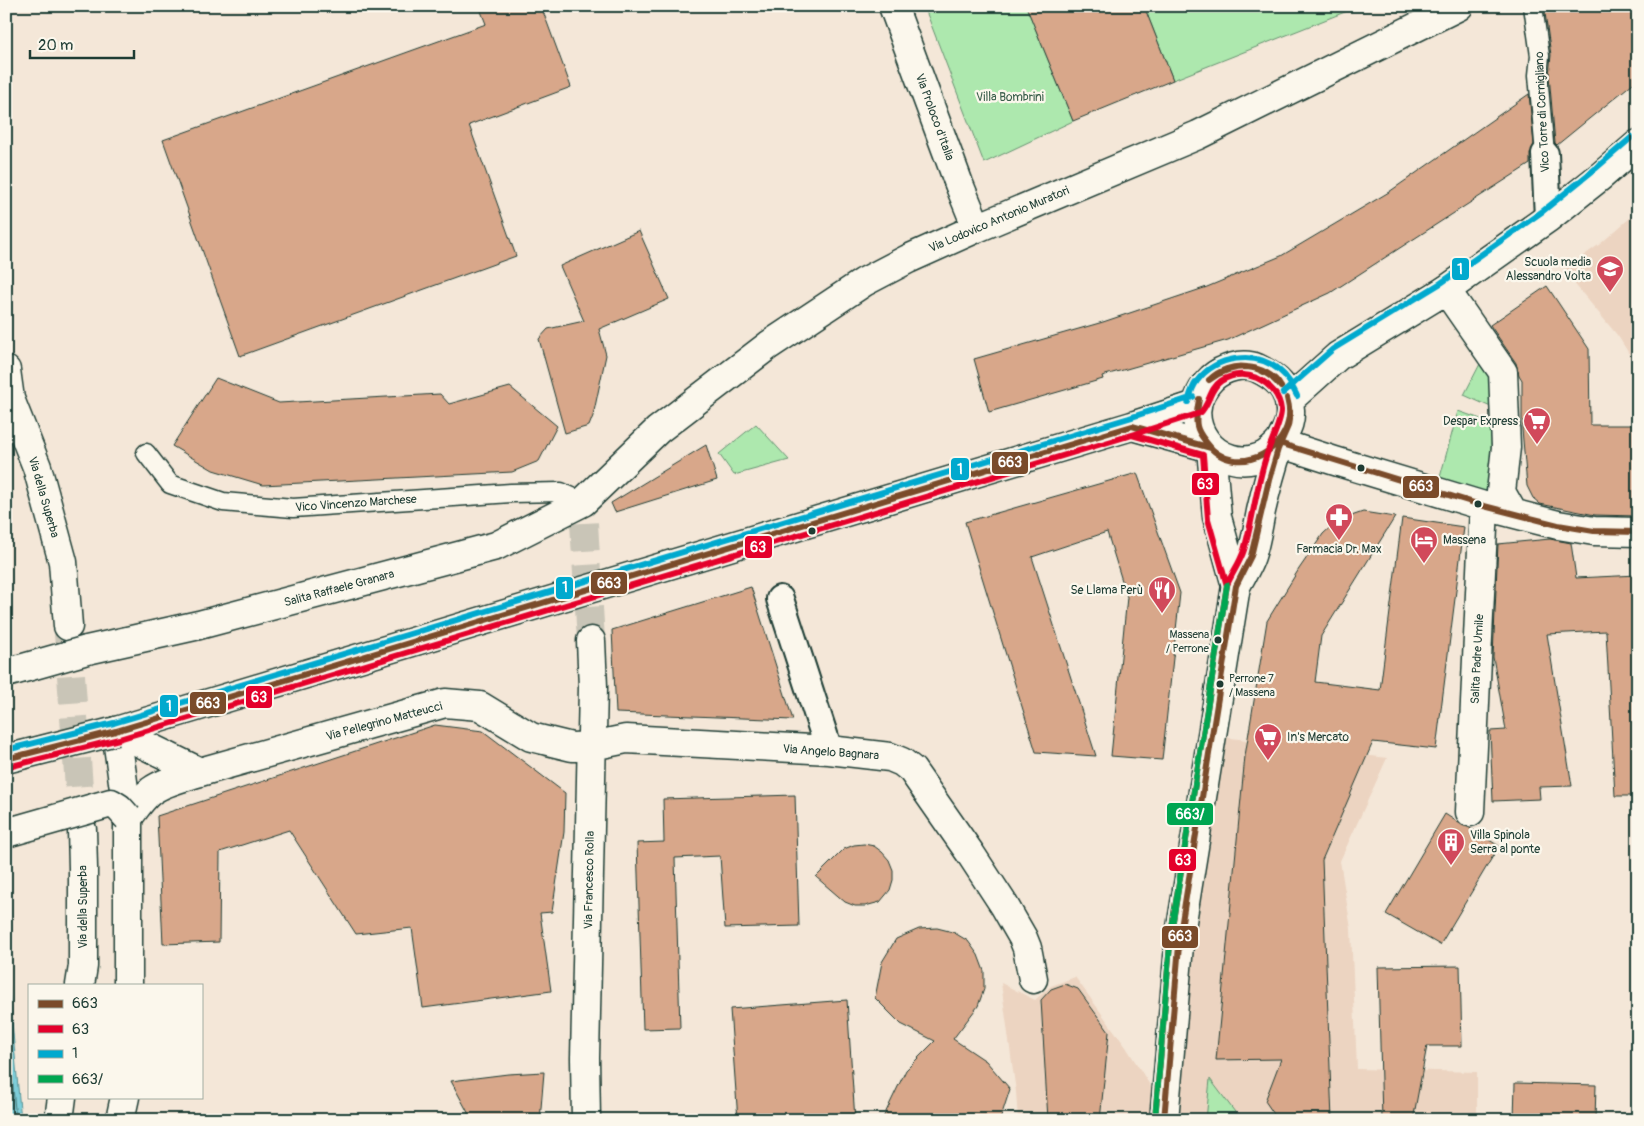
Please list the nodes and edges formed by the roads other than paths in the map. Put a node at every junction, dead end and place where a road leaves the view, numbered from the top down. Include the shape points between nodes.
1 (893, 6) edge
2 (1459, 6) edge
3 (1533, 6) edge
4 (1638, 144) edge
5 (1545, 154) joint
6 (1548, 218) junction
7 (978, 228) junction
8 (1446, 290) junction
9 (1338, 356) junction
10 (6, 370) edge
11 (1271, 375) junction
12 (1288, 400) junction
13 (1196, 405) junction
14 (1132, 426) junction
15 (1279, 443) junction
16 (1211, 448) junction
17 (146, 453) dead end
18 (1484, 506) junction
19 (583, 513) junction
20 (1513, 513) junction
21 (1638, 532) edge
22 (1236, 586) junction
23 (780, 599) dead end
24 (68, 626) tunnel mouth
25 (591, 641) tunnel mouth
26 (6, 673) edge
27 (116, 730) junction
28 (592, 746) junction
29 (829, 750) junction
30 (6, 759) edge
31 (200, 772) junction
32 (1470, 812) dead end
33 (128, 818) junction
34 (82, 830) tunnel mouth
35 (6, 833) edge
36 (1033, 979) dead end
37 (80, 984) edge
38 (128, 984) edge
39 (62, 1098) edge
40 (125, 1098) edge
41 (59, 1120) edge
42 (120, 1120) edge
43 (586, 1120) edge
44 (1164, 1120) edge

1 - 7 street, Via Proloco d'Italia
2 - 7 street, Via Lodovico Antonio Muratori via 1198,135
3 - 5 lane, Vico Torre di Cornigliano via 1540,56 1538,75
4 - 6 street
5 - 6 street, Vico Torre di Cornigliano
6 - 8 street
7 - 19 street, Via Lodovico Antonio Muratori via 908,258 864,282 768,344 658,430
8 - 9 street
8 - 20 street via 1503,372 1506,447 1501,492
9 - 11 street
9 - 12 street
10 - 24 street, Via della Superba via 10,399 37,467 63,562
11 - 12 street via 1282,386
11 - 13 street via 1254,367 1234,366 1217,374 1203,387
12 - 15 street via 1289,422
13 - 14 street
13 - 16 street via 1198,429
14 - 16 street
14 - 27 street
15 - 16 street via 1264,455 1246,460 1227,458
15 - 18 street
15 - 22 street via 1251,557
16 - 22 street via 1217,517
17 - 19 lane, Vico Vincenzo Marchese via 170,484 223,502 292,508 511,492 561,492
18 - 20 street
18 - 32 street, Salita Padre Umile
19 - 26 street, Salita Raffaele Granara, bridge via 496,546
20 - 21 street via 1567,527
22 - 44 street via 1180,934
23 - 29 street
25 - 28 street, Via Francesco Rolla
27 - 30 street, bridge
27 - 31 street
27 - 33 street
28 - 29 street, Via Angelo Bagnara via 626,739
28 - 31 street, Via Pellegrino Matteucci via 572,747 531,737 480,706 445,703
28 - 43 street, Via Francesco Rolla
29 - 36 street, Via Angelo Bagnara via 890,756 912,770 970,853 1018,930
31 - 33 street, Via Pellegrino Matteucci via 152,790
33 - 35 street, bridge via 111,803
33 - 38 street
34 - 37 street, Via della Superba via 83,966
39 - 41 street
40 - 42 street

